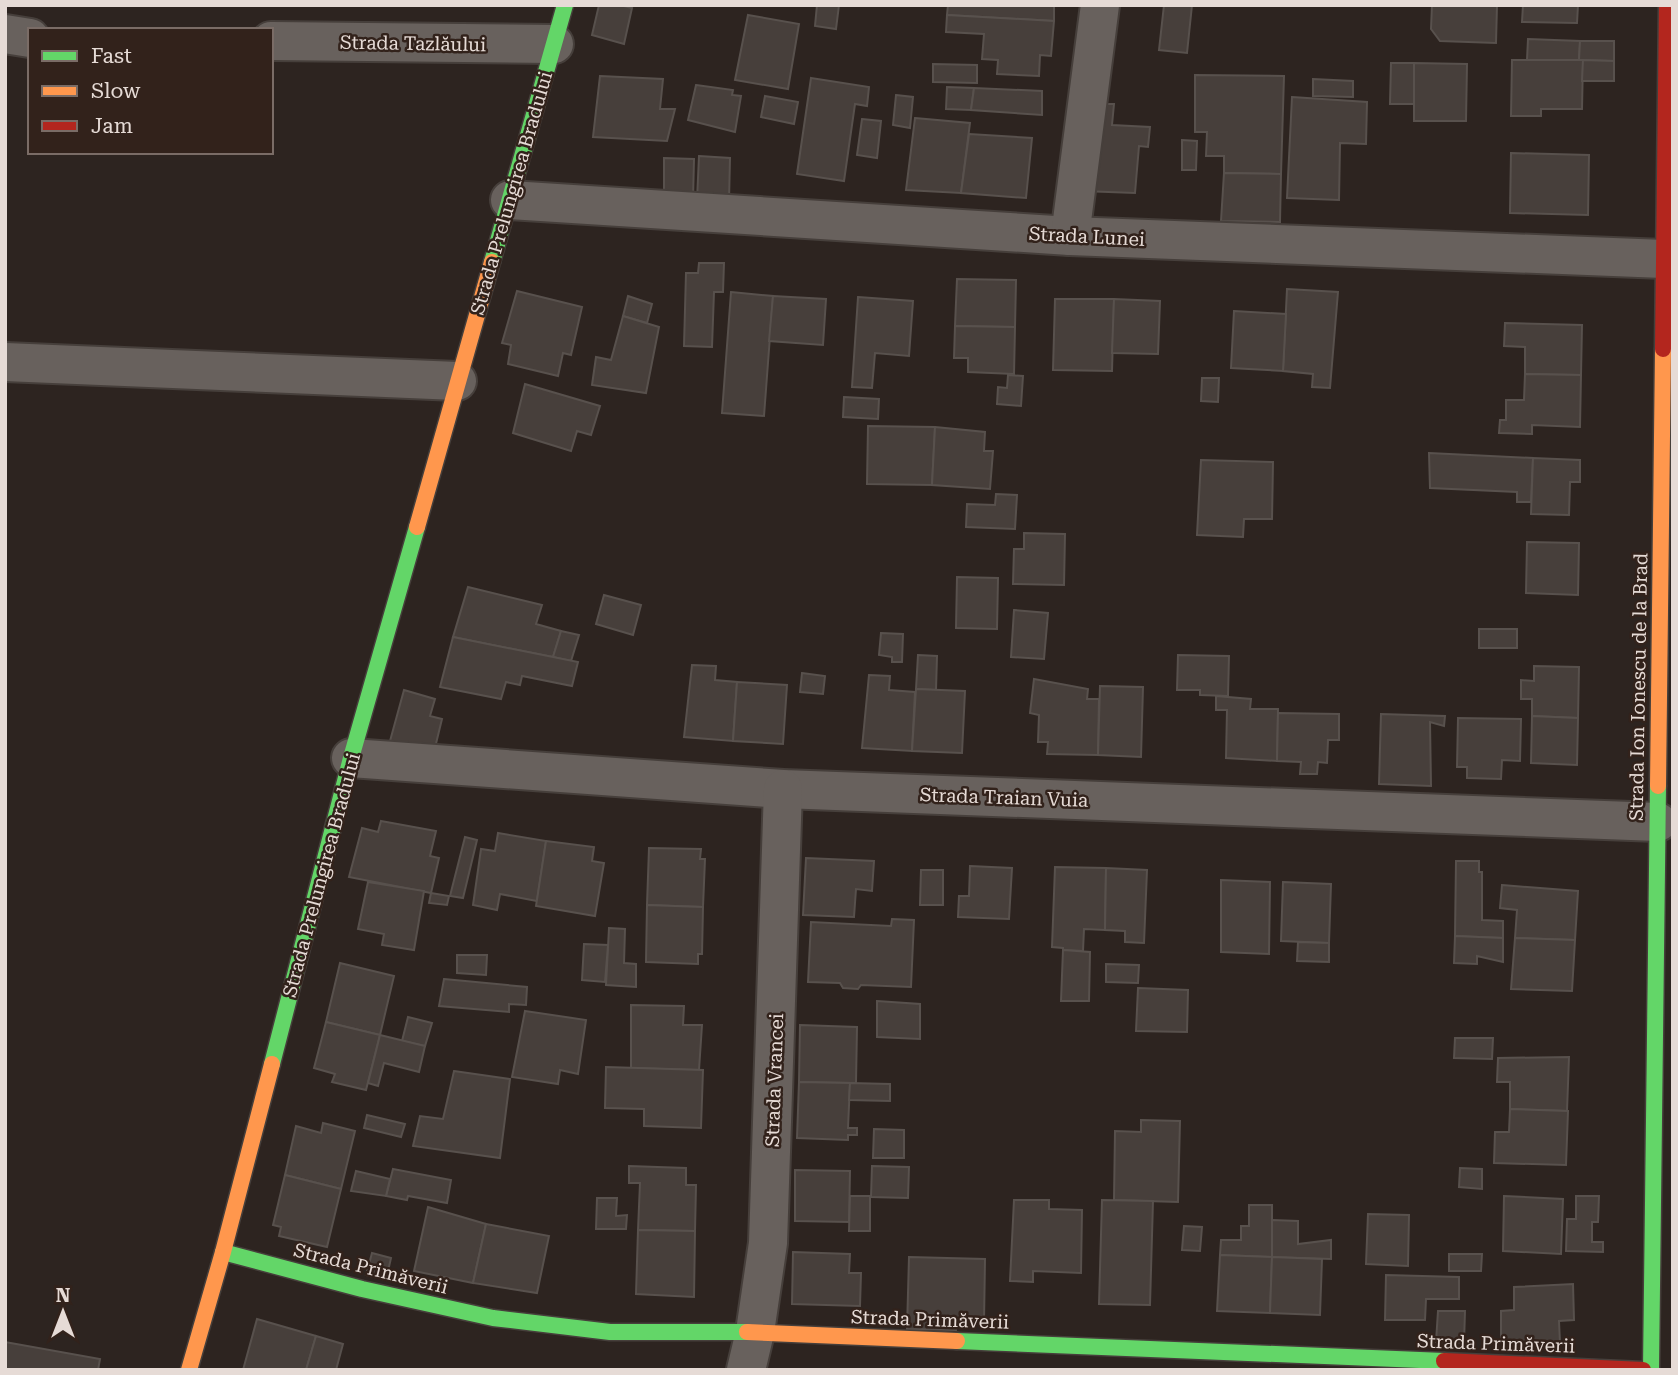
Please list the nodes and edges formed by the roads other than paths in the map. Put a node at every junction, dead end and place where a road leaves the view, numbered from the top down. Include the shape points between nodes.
1 (565, 5) edge
2 (1100, 5) edge
3 (1667, 5) edge
4 (5, 34) edge
5 (28, 38) edge
6 (273, 41) edge
7 (554, 44) junction
8 (510, 200) junction
9 (1070, 236) junction
10 (1664, 259) junction
11 (5, 362) edge
12 (457, 380) junction
13 (351, 758) junction
14 (783, 789) junction
15 (1658, 822) junction
16 (223, 1252) junction
17 (755, 1332) junction
18 (189, 1370) edge
19 (746, 1370) edge
20 (1643, 1370) edge
21 (1651, 1370) edge

1 - 7 street, Strada Prelungirea Bradului
2 - 9 street
3 - 10 street, Strada Ion Ionescu de la Brad
4 - 5 street
6 - 7 street, Strada Tazlăului
7 - 8 street, Strada Prelungirea Bradului
8 - 9 street, Strada Lunei
8 - 12 street, Strada Prelungirea Bradului
9 - 10 street, Strada Lunei
10 - 15 street, Strada Ion Ionescu de la Brad
11 - 12 street
12 - 13 street, Strada Prelungirea Bradului
13 - 14 street, Strada Traian Vuia
13 - 16 street, Strada Prelungirea Bradului
14 - 15 street, Strada Traian Vuia
14 - 17 street, Strada Vrancei via 768,1243
15 - 21 street, Strada Ion Ionescu de la Brad
16 - 17 street, Strada Primăverii via 362,1290 493,1318 610,1332
16 - 18 street, Strada Prelungirea Bradului
17 - 19 street, Strada Vrancei
17 - 20 street, Strada Primăverii

